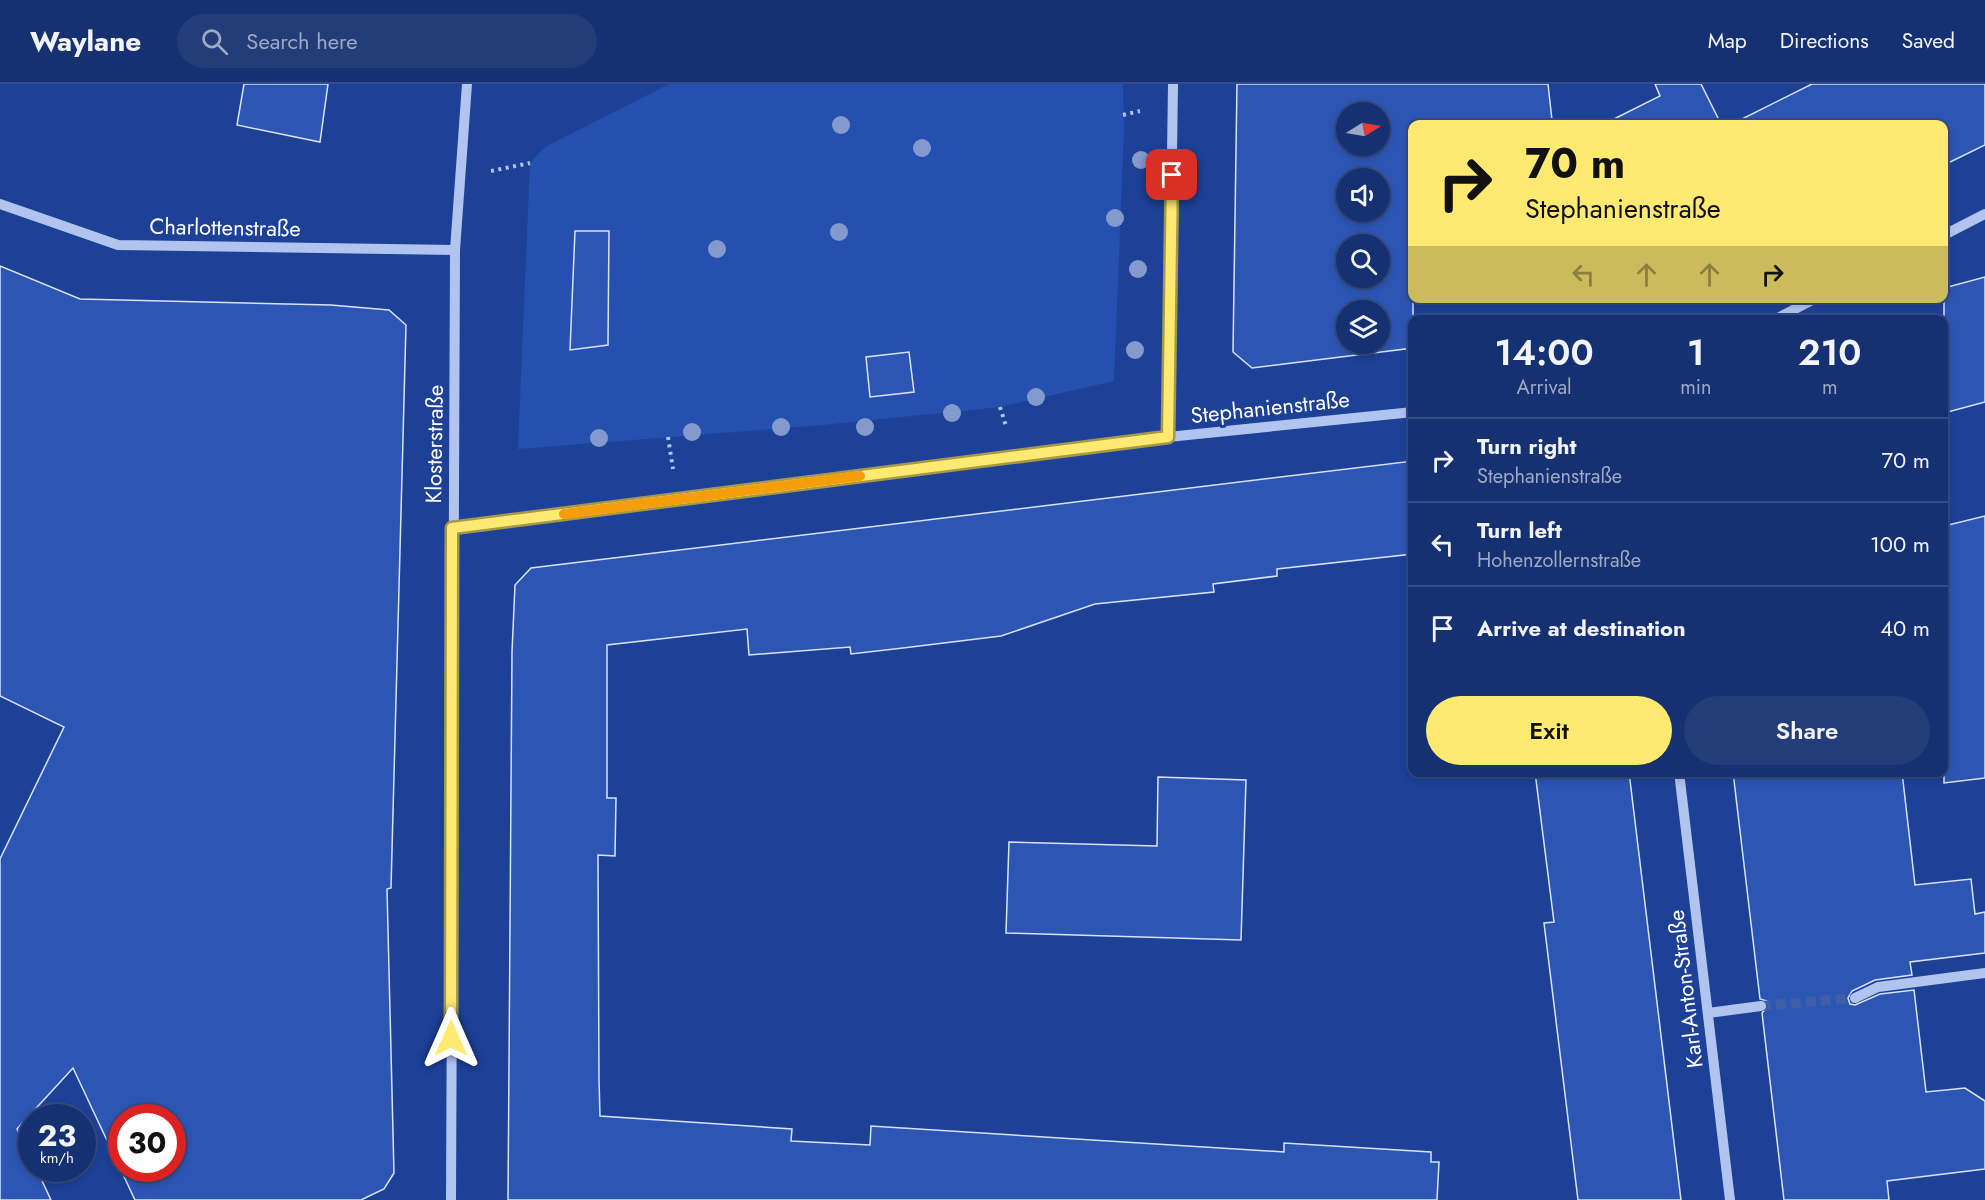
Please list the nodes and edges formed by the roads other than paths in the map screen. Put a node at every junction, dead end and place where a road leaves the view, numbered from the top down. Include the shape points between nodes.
1 (467, 84) edge
2 (1173, 84) edge
3 (0, 204) edge
4 (1985, 214) edge
5 (1948, 233) edge
6 (455, 250) junction
7 (1806, 303) edge
8 (1784, 315) edge
9 (1408, 413) edge
10 (1168, 437) junction
11 (452, 528) junction
12 (1680, 777) edge
13 (1985, 973) edge
14 (1855, 998) tunnel mouth
15 (1761, 1006) tunnel mouth
16 (1708, 1013) junction
17 (450, 1200) edge
18 (1730, 1200) edge

1 - 6 street, Klosterstraße
2 - 10 street
3 - 6 street, Charlottenstraße via 118,245
4 - 5 street
6 - 11 street, Klosterstraße
7 - 8 street
9 - 10 street, Stephanienstraße
10 - 11 street, Stephanienstraße
11 - 17 street, Klosterstraße
12 - 16 street, Karl-Anton-Straße
13 - 14 street via 1878,987
15 - 16 street
16 - 18 street, Karl-Anton-Straße

